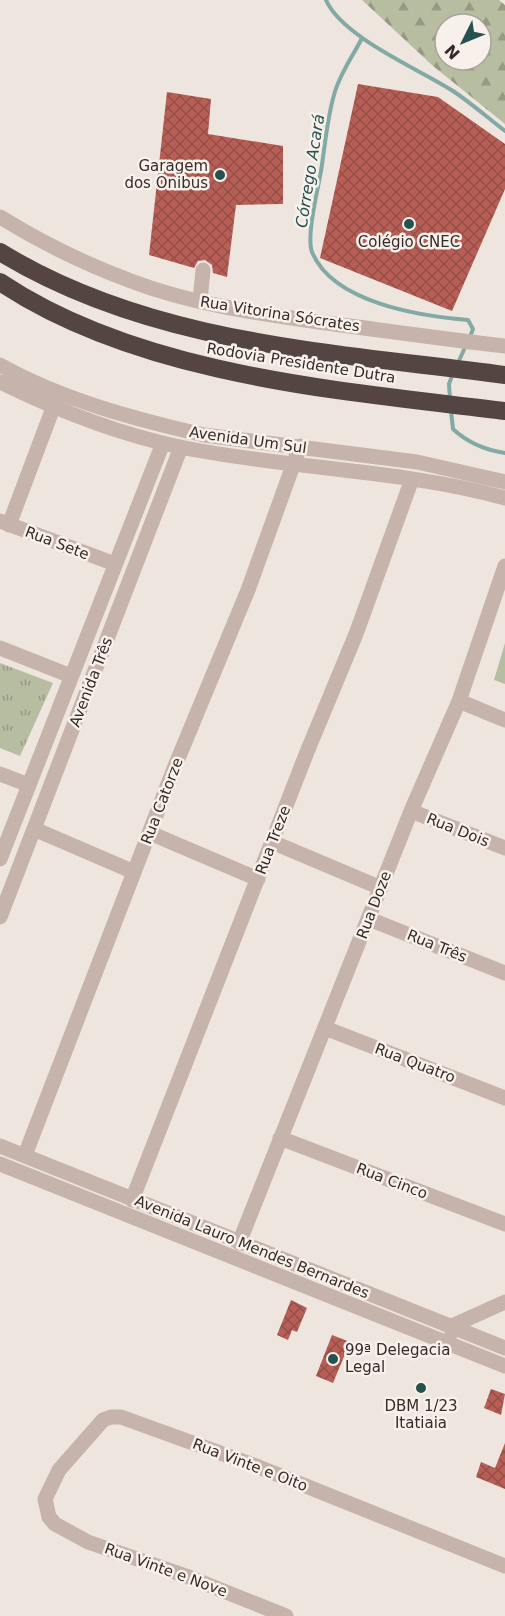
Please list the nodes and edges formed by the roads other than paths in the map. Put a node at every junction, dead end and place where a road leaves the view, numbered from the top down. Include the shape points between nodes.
1 (0, 217) edge
2 (0, 252) edge
3 (203, 270) dead end
4 (0, 282) edge
5 (200, 301) junction
6 (505, 346) edge
7 (3, 375) edge
8 (505, 375) edge
9 (53, 408) junction
10 (505, 411) edge
11 (119, 413) junction
12 (110, 428) junction
13 (163, 443) junction
14 (300, 446) junction
15 (181, 447) junction
16 (242, 448) junction
17 (342, 454) junction
18 (295, 465) junction
19 (340, 470) junction
20 (412, 479) junction
21 (505, 482) edge
22 (505, 498) edge
23 (132, 520) junction
24 (4, 523) edge
25 (151, 525) junction
26 (115, 564) junction
27 (505, 566) edge
28 (90, 629) junction
29 (109, 636) junction
30 (0, 648) edge
31 (71, 676) junction
32 (459, 701) junction
33 (55, 718) junction
34 (505, 720) edge
35 (75, 723) junction
36 (0, 774) edge
37 (29, 785) junction
38 (411, 811) junction
39 (34, 829) junction
40 (150, 833) junction
41 (272, 842) junction
42 (505, 848) edge
43 (1, 857) edge
44 (21, 862) junction
45 (134, 872) junction
46 (258, 879) junction
47 (381, 888) junction
48 (0, 917) edge
49 (369, 919) junction
50 (505, 973) edge
51 (325, 1029) junction
52 (505, 1098) edge
53 (280, 1138) junction
54 (0, 1146) edge
55 (25, 1155) junction
56 (0, 1164) edge
57 (86, 1181) junction
58 (80, 1196) junction
59 (132, 1200) junction
60 (185, 1221) junction
61 (505, 1224) edge
62 (179, 1237) junction
63 (239, 1243) junction
64 (391, 1302) junction
65 (505, 1302) edge
66 (385, 1318) junction
67 (454, 1326) junction
68 (448, 1343) junction
69 (505, 1348) edge
70 (505, 1366) edge
71 (49, 1517) joint
72 (505, 1566) edge
73 (286, 1616) edge

1 - 5 street, Rua Vitorina Sócrates via 87,264
2 - 8 highway, Rodovia Presidente Dutra via 56,282 110,304 202,332 303,350
3 - 5 street
4 - 10 highway, Rodovia Presidente Dutra via 54,312 104,333 213,369
5 - 6 street, Rua Vitorina Sócrates via 256,313
7 - 9 street, Avenida Um Sul
7 - 11 street, Avenida Um Sul
9 - 12 street, Avenida Um Sul
9 - 24 street
11 - 12 street
11 - 16 street, Avenida Um Sul
12 - 13 street, Avenida Um Sul
13 - 15 street, Avenida Um Sul
13 - 23 street, Avenida Três
14 - 16 street, Avenida Um Sul
14 - 17 street, Avenida Um Sul
14 - 18 street, Rua Catorze
15 - 16 street, Avenida Um Sul
15 - 25 street, Avenida Três
16 - 18 street, Avenida Um Sul
17 - 19 street
17 - 21 street, Avenida Um Sul via 417,462
18 - 19 street, Avenida Um Sul
18 - 40 street, Rua Catorze
19 - 20 street, Avenida Um Sul
20 - 22 street, Avenida Um Sul
20 - 41 street, Rua Treze via 356,634
23 - 25 street
23 - 26 street, Avenida Três
24 - 26 street, Rua Sete
25 - 29 street, Avenida Três
26 - 28 street, Avenida Três
27 - 32 street, Rua Doze
28 - 29 street
28 - 31 street, Avenida Três
29 - 35 street, Avenida Três
30 - 31 street
31 - 33 street, Avenida Três
32 - 34 street
32 - 38 street, Rua Doze
33 - 35 street
33 - 37 street, Avenida Três
35 - 39 street, Avenida Três
36 - 37 street
37 - 43 street, Avenida Três
38 - 42 street, Rua Dois
38 - 47 street, Rua Doze
39 - 44 street, Avenida Três
39 - 45 street
40 - 45 street, Rua Catorze
40 - 46 street
41 - 46 street, Rua Treze
41 - 47 street
43 - 44 street
44 - 48 street, Avenida Três
45 - 55 street, Rua Catorze
46 - 59 street, Rua Treze
47 - 49 street, Rua Doze
49 - 50 street, Rua Três
49 - 51 street, Rua Doze
51 - 52 street, Rua Quatro
51 - 53 street, Rua Doze
53 - 61 street, Rua Cinco
53 - 63 street, Rua Doze
54 - 55 street, Avenida Lauro Mendes Bernardes
55 - 57 street, Avenida Lauro Mendes Bernardes
56 - 58 street, Avenida Lauro Mendes Bernardes
57 - 58 street
57 - 59 street, Avenida Lauro Mendes Bernardes
58 - 62 street, Avenida Lauro Mendes Bernardes
59 - 60 street, Avenida Lauro Mendes Bernardes
60 - 62 street
60 - 63 street, Avenida Lauro Mendes Bernardes
62 - 66 street, Avenida Lauro Mendes Bernardes
63 - 64 street, Avenida Lauro Mendes Bernardes
64 - 66 street
64 - 67 street, Avenida Lauro Mendes Bernardes
65 - 67 street
66 - 68 street, Avenida Lauro Mendes Bernardes
67 - 68 street
67 - 69 street, Avenida Lauro Mendes Bernardes
68 - 70 street, Avenida Lauro Mendes Bernardes
71 - 72 street, Rua Vinte e Oito via 45,1499 59,1470 104,1420 121,1418 256,1466
71 - 73 street, Rua Vinte e Nove via 88,1542

